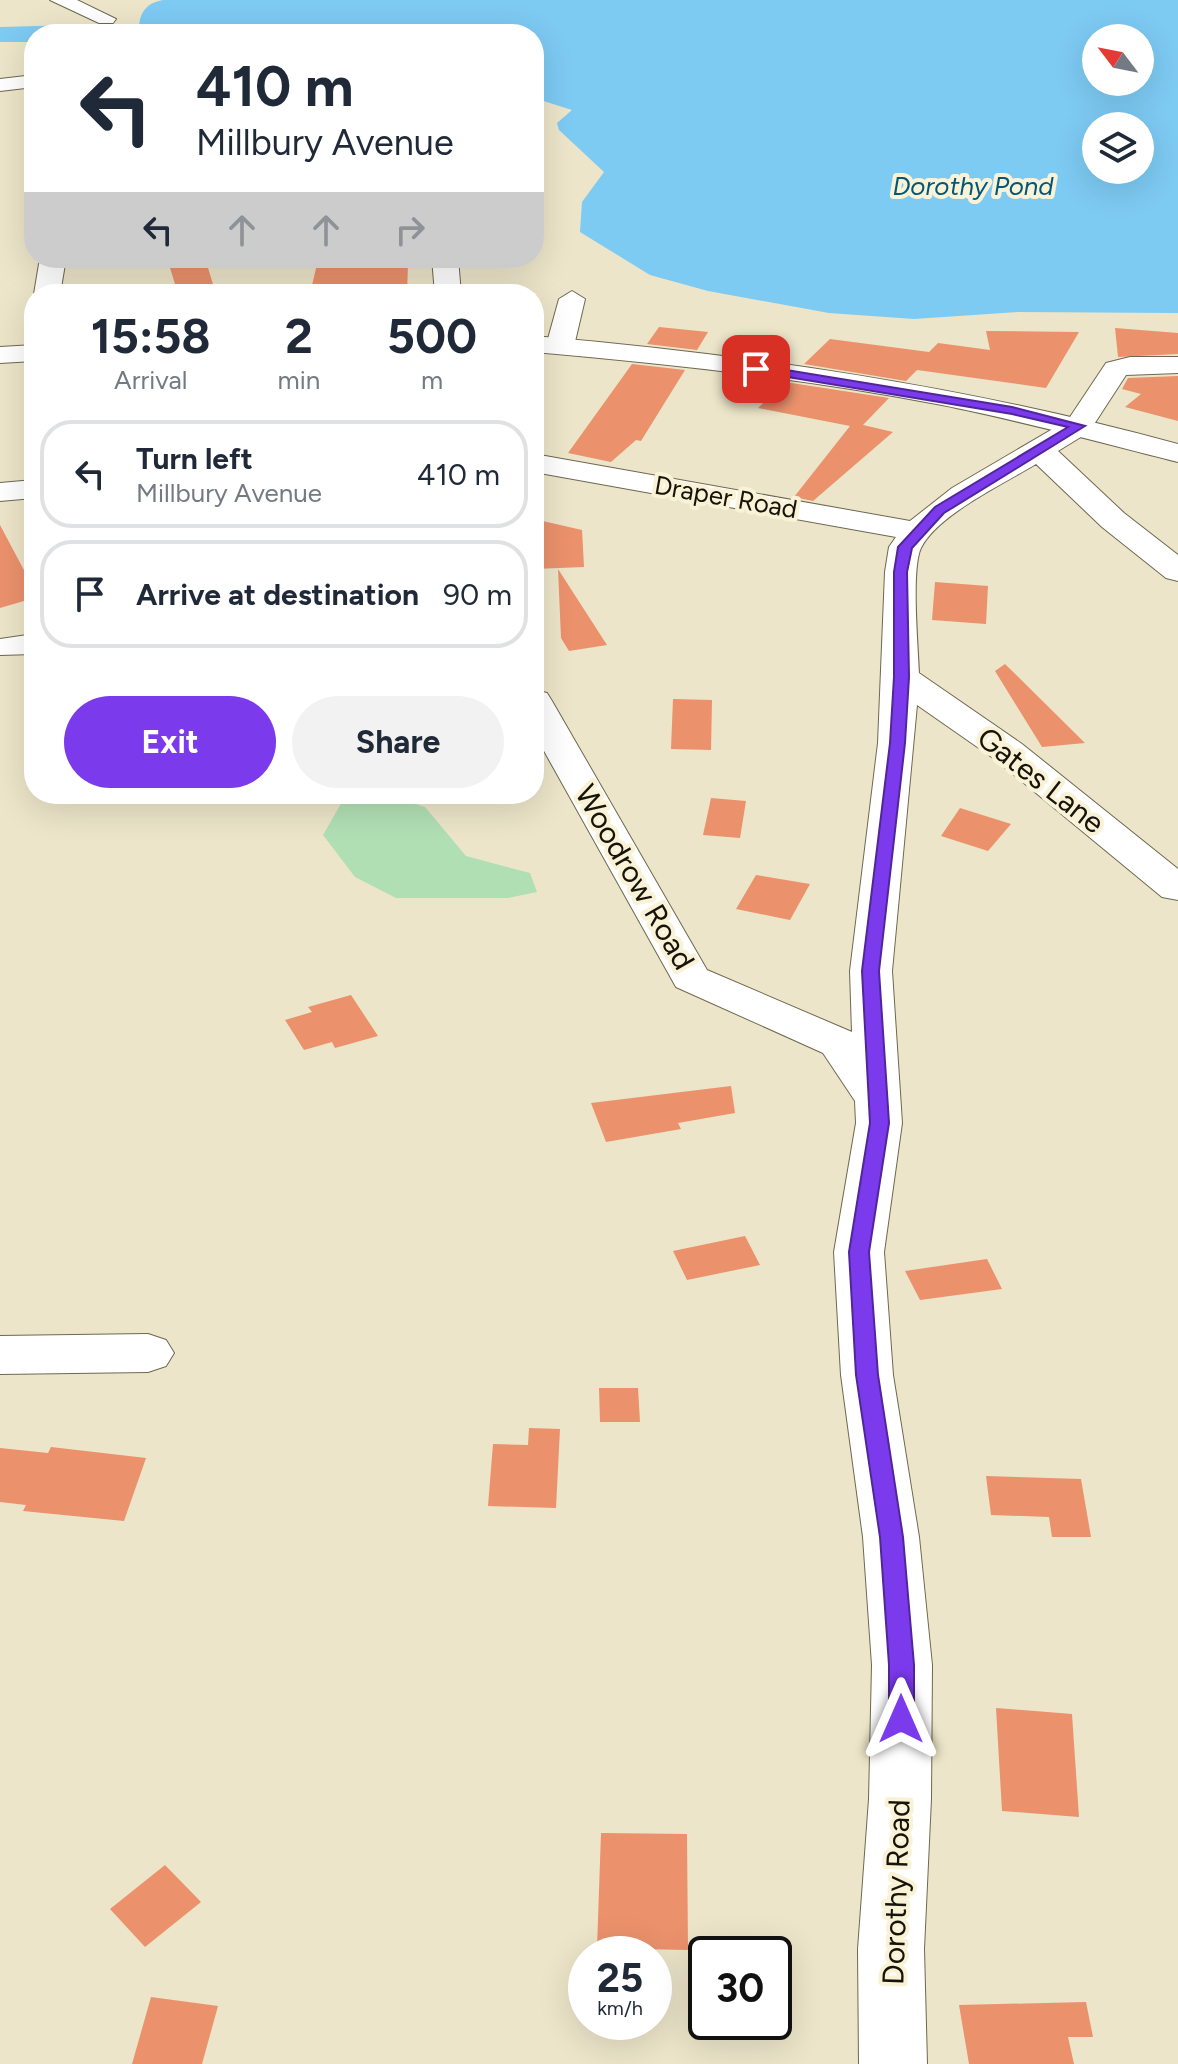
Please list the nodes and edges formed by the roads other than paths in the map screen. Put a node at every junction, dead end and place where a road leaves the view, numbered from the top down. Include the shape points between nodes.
1 (60, 0) edge
2 (112, 19) edge
3 (24, 82) edge
4 (0, 85) edge
5 (572, 299) dead end
6 (547, 345) edge
7 (24, 354) edge
8 (0, 355) edge
9 (1178, 365) edge
10 (1059, 438) junction
11 (1178, 453) edge
12 (544, 465) edge
13 (24, 490) edge
14 (0, 492) edge
15 (919, 532) junction
16 (1178, 571) edge
17 (901, 677) junction
18 (544, 719) edge
19 (1176, 888) dead end
20 (878, 1102) junction
21 (148, 1353) dead end
22 (0, 1355) edge
23 (893, 2064) edge

1 - 2 street
3 - 4 street
5 - 6 street
6 - 10 street via 675,357 1012,411
7 - 8 street
9 - 10 street via 1116,369
10 - 11 street
10 - 15 street, Dorothy Road via 939,510
10 - 16 street via 1113,520
12 - 15 street, Draper Road
13 - 14 street
15 - 17 street, Dorothy Road via 905,547 901,572
17 - 19 street, Gates Lane via 1009,752
17 - 20 street, Dorothy Road via 871,971
18 - 20 street, Woodrow Road via 691,978 839,1043
20 - 23 street, Dorothy Road via 859,1252 867,1375 891,1537 902,1665 891,1949
21 - 22 street

